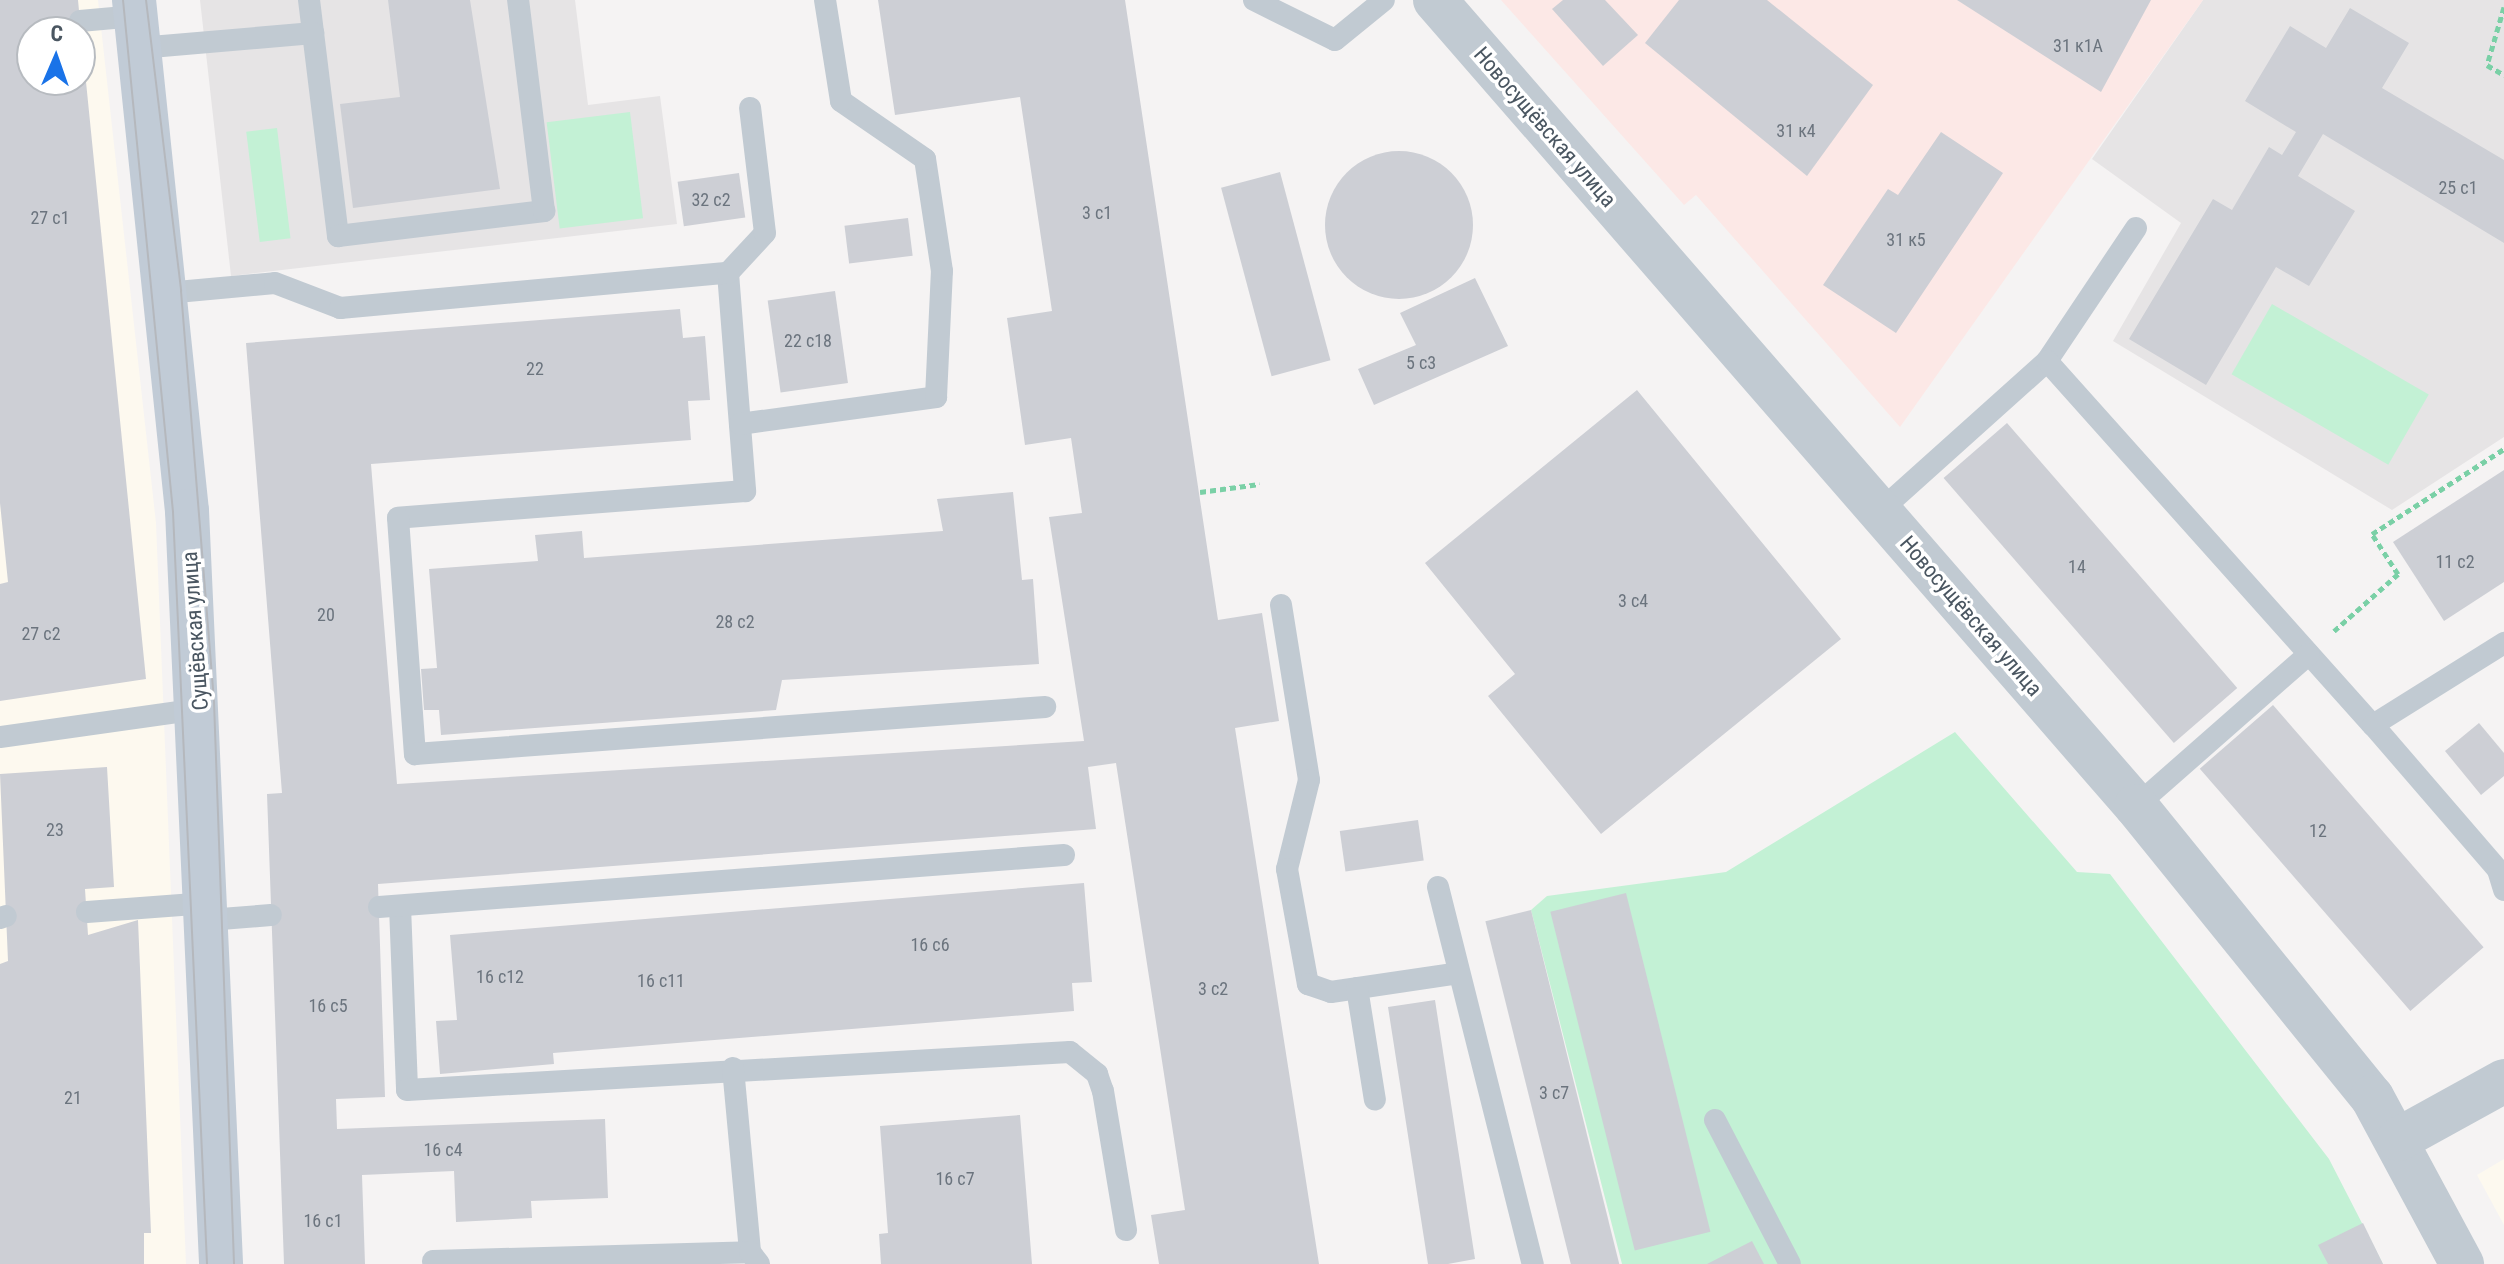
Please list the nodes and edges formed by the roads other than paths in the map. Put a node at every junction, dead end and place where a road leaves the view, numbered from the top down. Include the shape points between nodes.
1 (309, 0) edge
2 (518, 0) edge
3 (825, 0) edge
4 (1254, 0) edge
5 (1384, 0) edge
6 (1435, 0) edge
7 (96, 21) edge
8 (136, 21) edge
9 (313, 33) junction
10 (750, 108) dead end
11 (2136, 228) dead end
12 (728, 273) junction
13 (166, 293) junction
14 (2047, 361) junction
15 (740, 424) junction
16 (1880, 511) junction
17 (1281, 605) dead end
18 (2504, 643) edge
19 (2309, 654) junction
20 (1045, 707) dead end
21 (200, 709) junction
22 (2373, 725) junction
23 (0, 737) edge
24 (2136, 806) junction
25 (1064, 855) dead end
26 (2502, 875) edge
27 (1438, 887) dead end
28 (87, 912) dead end
29 (208, 912) junction
30 (271, 915) dead end
31 (1459, 973) junction
32 (1357, 988) junction
33 (733, 1068) junction
34 (2504, 1081) edge
35 (1375, 1100) dead end
36 (1715, 1120) dead end
37 (2399, 1139) junction
38 (1126, 1230) dead end
39 (754, 1258) edge
40 (433, 1261) dead end
41 (221, 1264) edge
42 (1533, 1264) edge
43 (1790, 1264) edge
44 (2462, 1264) edge

1 - 9 lane
2 - 9 lane via 544,211 338,236
3 - 15 lane via 841,101 925,159 942,271 936,397
4 - 5 lane via 1335,40
6 - 16 street, Новосущёвская улица
7 - 8 lane
8 - 9 lane
8 - 13 street, Сущёвская улица
10 - 12 lane via 765,233
11 - 14 lane
12 - 13 lane via 340,308 275,283
12 - 15 lane
13 - 21 street, Сущёвская улица
14 - 16 lane
14 - 19 lane
15 - 20 lane via 745,491 398,518 415,754
16 - 24 street, Новосущёвская улица
17 - 32 lane via 1309,780 1287,869 1303,972 1319,991
18 - 22 lane
19 - 22 lane
19 - 24 lane
21 - 23 lane
21 - 29 street, Сущёвская улица
22 - 26 lane
24 - 37 street, Новосущёвская улица
25 - 33 lane via 389,906 407,1090
27 - 31 lane
28 - 29 lane
29 - 30 lane
29 - 41 street, Сущёвская улица
31 - 32 lane
31 - 42 lane
32 - 35 lane
33 - 38 lane via 1070,1052 1097,1074 1103,1091
33 - 39 lane
34 - 37 street
36 - 43 lane
37 - 44 street, Новосущёвская улица
39 - 40 lane

